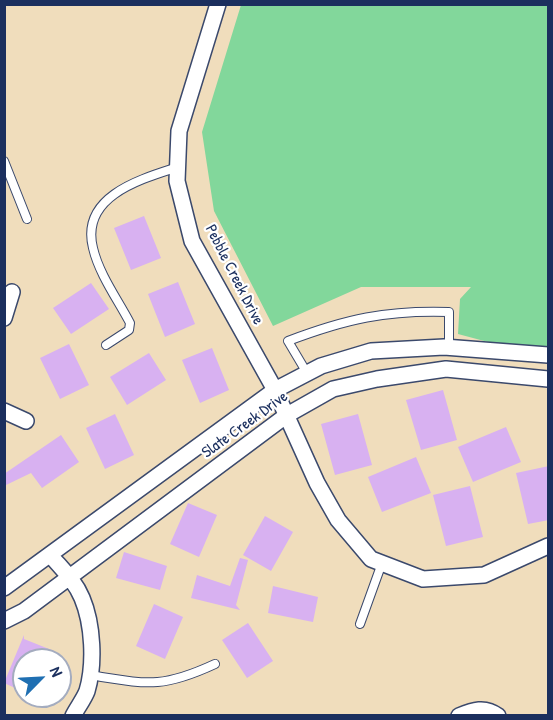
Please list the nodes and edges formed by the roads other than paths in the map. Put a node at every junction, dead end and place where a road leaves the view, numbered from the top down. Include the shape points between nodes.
1 (218, 4) edge
2 (4, 161) edge
3 (177, 167) junction
4 (27, 219) dead end
5 (12, 292) dead end
6 (4, 318) edge
7 (106, 345) dead end
8 (449, 347) junction
9 (549, 355) edge
10 (307, 373) junction
11 (549, 379) edge
12 (275, 390) junction
13 (4, 411) edge
14 (287, 415) junction
15 (26, 421) dead end
16 (549, 546) edge
17 (51, 556) junction
18 (382, 563) junction
19 (70, 577) junction
20 (4, 588) edge
21 (4, 621) edge
22 (360, 624) dead end
23 (215, 664) dead end
24 (89, 675) junction
25 (73, 716) edge
26 (459, 716) edge
27 (498, 716) edge

1 - 3 street, Pebble Creek Drive via 179,131
2 - 4 lane
3 - 7 lane via 124,187 99,210 92,246 130,323 129,330
3 - 12 street, Pebble Creek Drive via 192,241
5 - 6 street
8 - 9 street, Slate Creek Drive
8 - 10 street, Slate Creek Drive via 371,351
8 - 10 lane via 449,312 378,314 334,323 288,341
10 - 12 street, Slate Creek Drive
11 - 14 street, Slate Creek Drive via 446,369 333,389
12 - 14 street, Pebble Creek Drive
12 - 17 street, Slate Creek Drive
13 - 15 street
14 - 18 street, Pebble Creek Drive via 338,520 371,559
14 - 19 street, Slate Creek Drive
16 - 18 street, Pebble Creek Drive via 484,575 423,579
17 - 19 street
17 - 20 street, Slate Creek Drive
18 - 22 lane
19 - 21 street, Slate Creek Drive
19 - 24 street via 82,598 90,630
23 - 24 lane via 162,683
24 - 25 street via 87,692
26 - 27 street via 484,709

